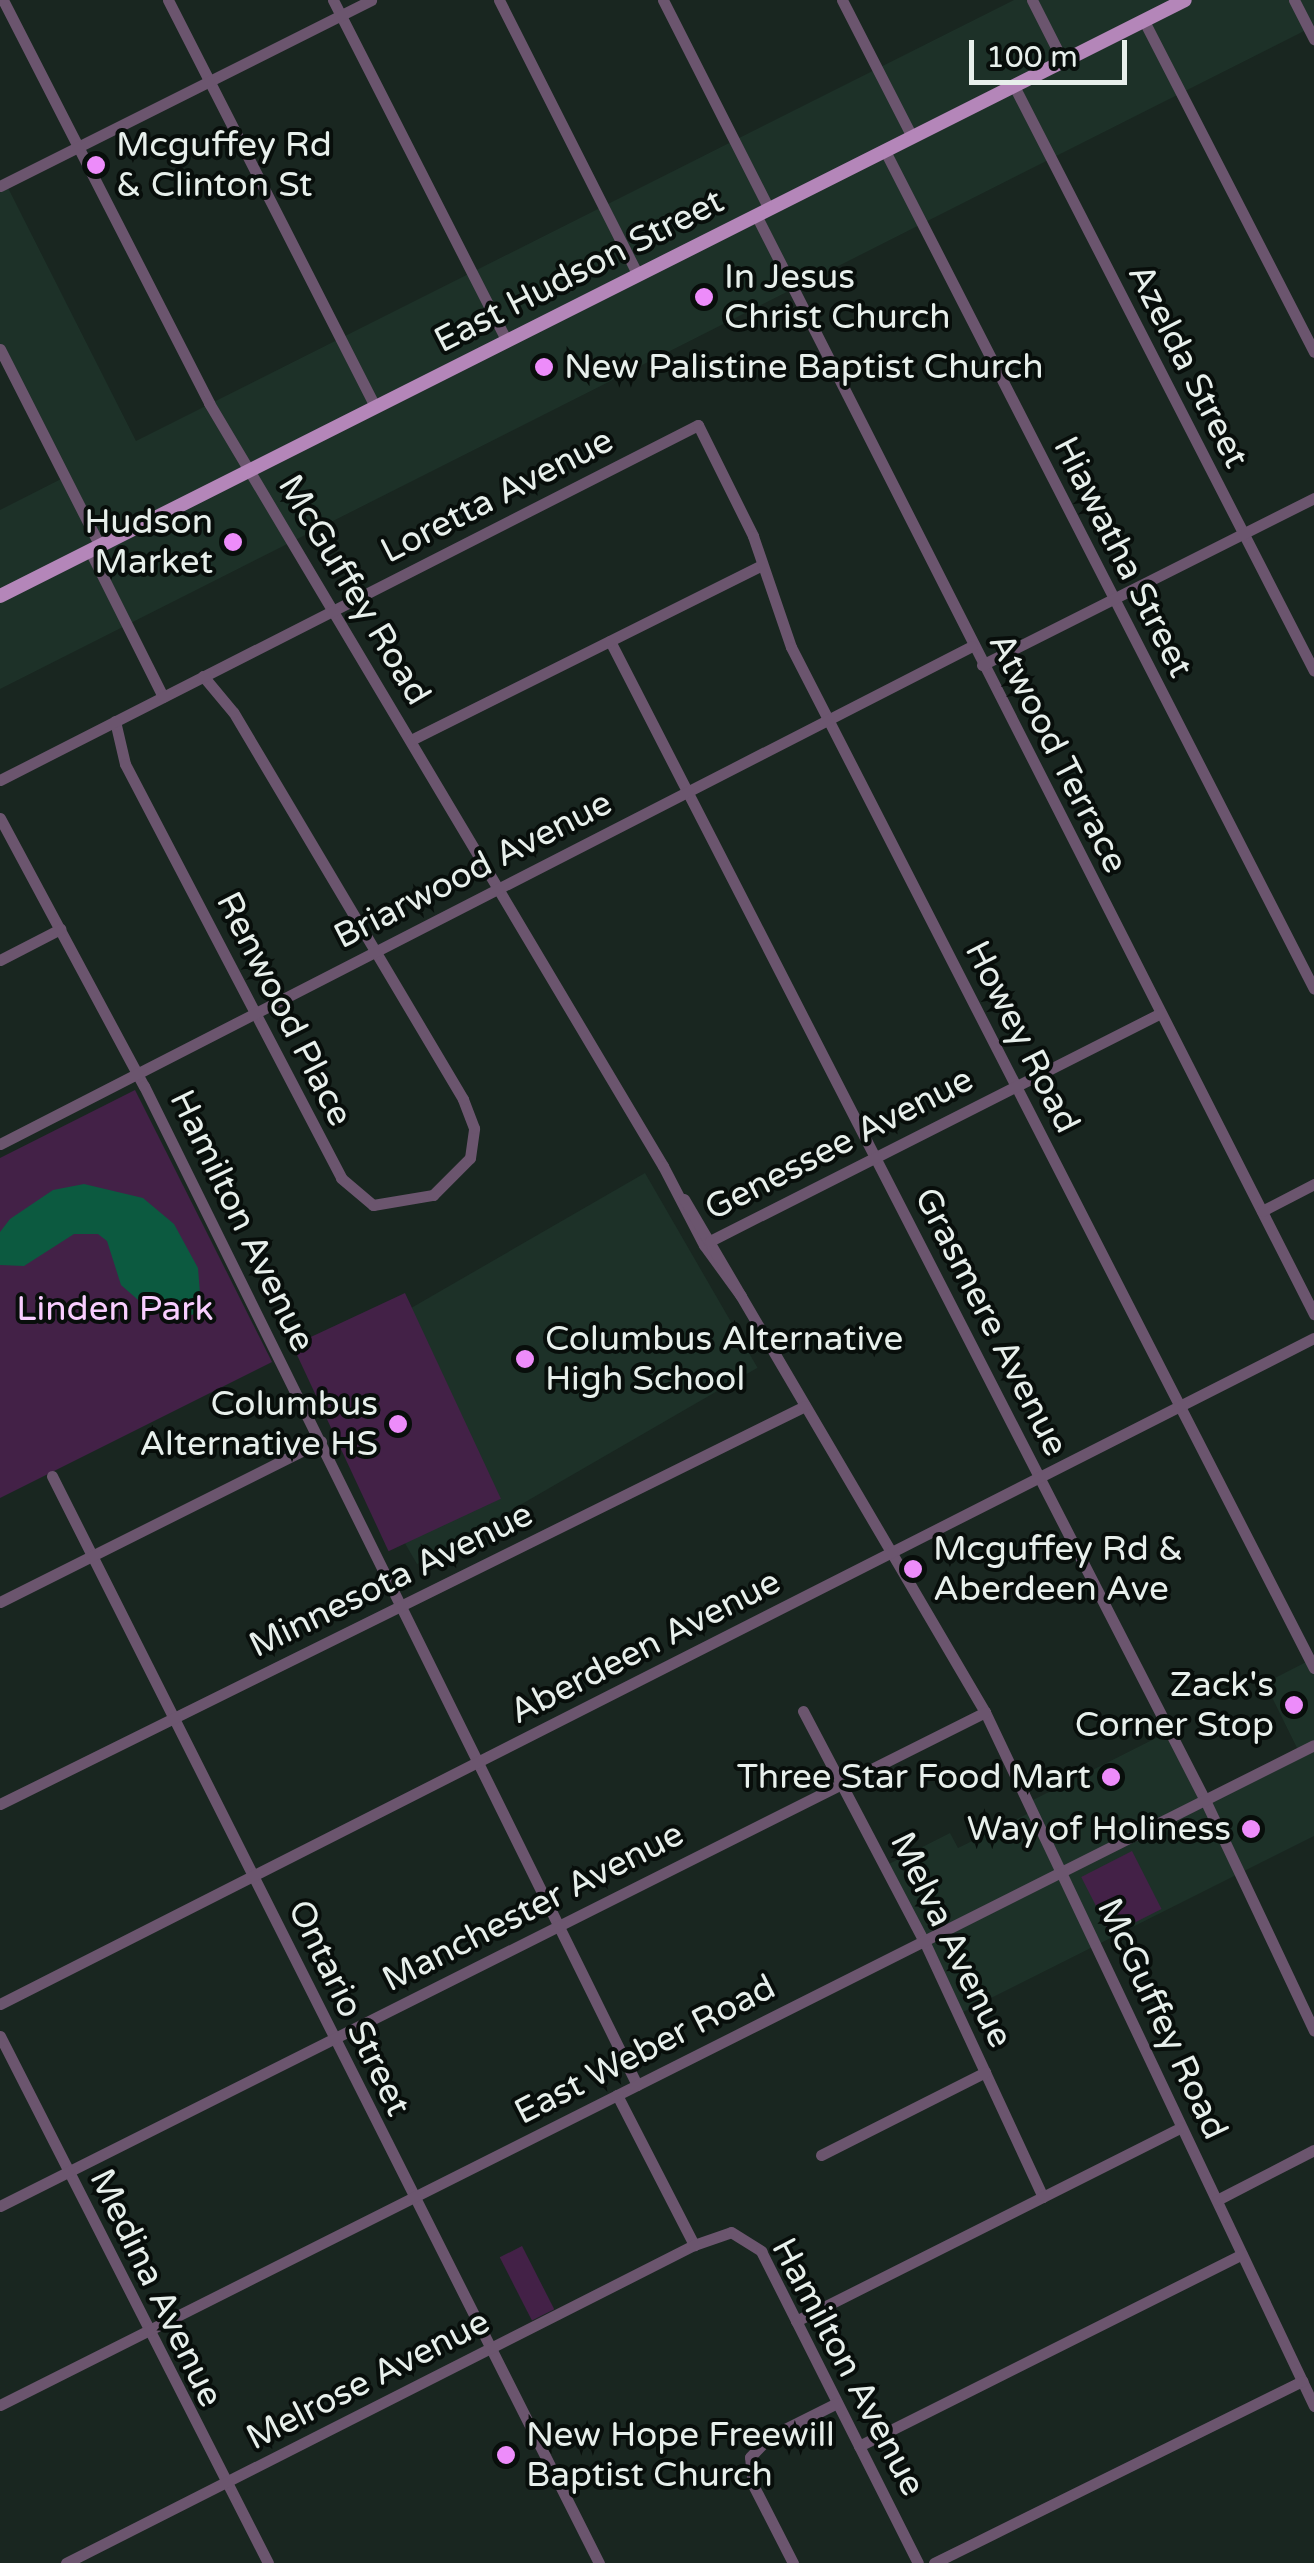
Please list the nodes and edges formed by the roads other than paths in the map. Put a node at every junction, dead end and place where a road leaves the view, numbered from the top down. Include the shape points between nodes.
1 (3, 0) edge
2 (168, 0) edge
3 (333, 0) edge
4 (371, 0) edge
5 (499, 0) edge
6 (663, 0) edge
7 (842, 0) edge
8 (1032, 0) edge
9 (1185, 0) edge
10 (1294, 0) edge
11 (341, 15) junction
12 (1144, 20) junction
13 (1314, 40) edge
14 (1063, 61) junction
15 (209, 82) junction
16 (1014, 86) junction
17 (912, 137) junction
18 (77, 147) junction
19 (884, 151) junction
20 (0, 186) edge
21 (763, 212) junction
22 (638, 275) junction
23 (507, 341) junction
24 (0, 349) edge
25 (1314, 352) edge
26 (375, 407) junction
27 (698, 424) joint
28 (250, 470) junction
29 (1314, 498) edge
30 (1243, 533) junction
31 (95, 548) junction
32 (760, 566) junction
33 (0, 596) edge
34 (1113, 598) junction
35 (334, 610) junction
36 (610, 642) junction
37 (972, 646) junction
38 (982, 665) junction
39 (1314, 671) edge
40 (203, 676) junction
41 (163, 697) junction
42 (828, 720) junction
43 (115, 721) junction
44 (411, 740) junction
45 (0, 780) edge
46 (688, 790) junction
47 (0, 818) edge
48 (499, 888) junction
49 (60, 929) junction
50 (375, 951) junction
51 (0, 960) edge
52 (1314, 988) edge
53 (258, 1013) junction
54 (1161, 1013) junction
55 (138, 1075) junction
56 (1015, 1085) junction
57 (0, 1144) edge
58 (875, 1157) junction
59 (1314, 1184) edge
60 (1262, 1212) junction
61 (708, 1242) junction
62 (1314, 1314) edge
63 (1314, 1338) edge
64 (1179, 1404) junction
65 (805, 1406) junction
66 (320, 1441) junction
67 (1038, 1475) junction
68 (52, 1476) dead end
69 (891, 1552) junction
70 (93, 1556) junction
71 (0, 1602) edge
72 (400, 1604) junction
73 (1314, 1668) edge
74 (803, 1711) dead end
75 (985, 1712) junction
76 (173, 1716) junction
77 (1314, 1745) edge
78 (478, 1764) junction
79 (844, 1782) junction
80 (1205, 1800) junction
81 (0, 1804) edge
82 (1062, 1872) junction
83 (254, 1877) junction
84 (559, 1924) junction
85 (924, 1941) junction
86 (0, 2004) edge
87 (1314, 2031) edge
88 (0, 2036) edge
89 (333, 2038) junction
90 (985, 2072) junction
91 (638, 2085) junction
92 (618, 2095) junction
93 (1181, 2127) junction
94 (1314, 2150) edge
95 (821, 2155) dead end
96 (68, 2172) junction
97 (1043, 2197) junction
98 (413, 2198) junction
99 (1217, 2200) junction
100 (0, 2206) edge
101 (694, 2245) junction
102 (1242, 2254) junction
103 (796, 2321) junction
104 (147, 2331) junction
105 (490, 2349) junction
106 (1302, 2380) junction
107 (838, 2403) junction
108 (0, 2405) edge
109 (1314, 2406) edge
110 (859, 2446) junction
111 (223, 2483) junction
112 (66, 2563) edge
113 (268, 2563) edge
114 (598, 2563) edge
115 (793, 2563) edge
116 (918, 2563) edge
117 (934, 2563) edge

1 - 18 street, McGuffey Road
2 - 15 street
3 - 11 street
4 - 11 street
5 - 22 street
6 - 21 street, Atwood Terrace
7 - 17 street
8 - 14 street
9 - 12 main road, East Hudson Street
10 - 13 street
11 - 15 street
11 - 23 street
12 - 14 main road, East Hudson Street
12 - 25 street
14 - 16 main road, East Hudson Street
15 - 18 street
15 - 26 street
16 - 17 main road, East Hudson Street
16 - 30 street, Azelda Street
17 - 19 main road, East Hudson Street
18 - 20 street
18 - 28 street, McGuffey Road
19 - 21 main road, East Hudson Street
19 - 34 street, Hiawatha Street
21 - 22 main road, East Hudson Street
21 - 37 street, Atwood Terrace
22 - 23 main road, East Hudson Street
23 - 26 main road, East Hudson Street
24 - 31 street
26 - 28 main road, East Hudson Street
27 - 32 street, Howey Road via 753,536
27 - 35 street, Loretta Avenue
28 - 31 main road, East Hudson Street
28 - 35 street, McGuffey Road
29 - 30 street
30 - 34 street
30 - 39 street, Azelda Street
31 - 33 main road, East Hudson Street
31 - 41 street
32 - 36 street
32 - 42 street, Howey Road
34 - 38 street
34 - 52 street, Hiawatha Street
35 - 40 street, Loretta Avenue
35 - 44 street, McGuffey Road
36 - 44 street
36 - 46 street, Grasmere Avenue
37 - 38 street, Atwood Terrace
37 - 42 street, Briarwood Avenue
38 - 54 street, Atwood Terrace
40 - 41 street, Loretta Avenue
40 - 50 street via 233,712
41 - 43 street, Loretta Avenue
42 - 46 street, Briarwood Avenue
42 - 56 street, Howey Road
43 - 45 street, Loretta Avenue
43 - 53 street, Renwood Place via 125,764
44 - 48 street, McGuffey Road
46 - 48 street, Briarwood Avenue
46 - 58 street, Grasmere Avenue
47 - 49 street, Hamilton Avenue
48 - 50 street, Briarwood Avenue
48 - 61 street, McGuffey Road
49 - 51 street
49 - 55 street, Hamilton Avenue
50 - 53 street, Briarwood Avenue
50 - 53 street, Renwood Place via 474,1128 470,1158 454,1180 413,1204 360,1200 341,1178
53 - 55 street, Briarwood Avenue
54 - 56 street, Genessee Avenue
54 - 60 street, Atwood Terrace
55 - 57 street, Briarwood Avenue
55 - 66 street, Hamilton Avenue
56 - 58 street, Genessee Avenue
56 - 64 street, Howey Road
58 - 61 street, Genessee Avenue
58 - 67 street, Grasmere Avenue
59 - 60 street
60 - 62 street, Atwood Terrace
61 - 65 street, McGuffey Road
63 - 64 street, Aberdeen Avenue
64 - 67 street, Aberdeen Avenue
64 - 73 street, Howey Road
65 - 69 street, McGuffey Road
65 - 72 street, Minnesota Avenue
66 - 70 street
66 - 72 street, Hamilton Avenue
67 - 69 street, Aberdeen Avenue
67 - 80 street, Grasmere Avenue
68 - 70 street, Ontario Street
69 - 75 street, McGuffey Road
69 - 78 street, Aberdeen Avenue
70 - 71 street
70 - 76 street, Ontario Street
72 - 76 street, Minnesota Avenue
72 - 78 street, Hamilton Avenue
74 - 79 street, Melva Avenue
75 - 79 street, Manchester Avenue
75 - 82 street, McGuffey Road
76 - 81 street, Minnesota Avenue
76 - 83 street, Ontario Street
77 - 80 street, East Weber Road
78 - 83 street, Aberdeen Avenue
78 - 84 street, Hamilton Avenue
79 - 84 street, Manchester Avenue
79 - 85 street, Melva Avenue
80 - 82 street, East Weber Road
80 - 87 street, Grasmere Avenue
82 - 85 street, East Weber Road
82 - 93 street, McGuffey Road
83 - 86 street, Aberdeen Avenue
83 - 89 street, Ontario Street
84 - 89 street, Manchester Avenue
84 - 91 street, Hamilton Avenue
85 - 90 street, Melva Avenue
85 - 91 street, East Weber Road
88 - 96 street, Medina Avenue
89 - 96 street, Manchester Avenue
89 - 98 street, Ontario Street
90 - 95 street
90 - 97 street, Melva Avenue
91 - 92 street, East Weber Road
92 - 98 street, East Weber Road
92 - 101 street
93 - 97 street
93 - 99 street, McGuffey Road
94 - 99 street
96 - 100 street, Manchester Avenue
96 - 104 street, Medina Avenue
97 - 103 street
98 - 104 street, East Weber Road
98 - 105 street, Ontario Street
99 - 102 street, McGuffey Road
101 - 103 street, Hamilton Avenue via 731,2232 754,2241
101 - 105 street, Melrose Avenue
102 - 106 street, McGuffey Road
102 - 110 street
103 - 107 street, Hamilton Avenue
104 - 108 street, East Weber Road
104 - 111 street, Medina Avenue
105 - 111 street, Melrose Avenue
105 - 114 street, Ontario Street
106 - 109 street, McGuffey Road
106 - 117 street
107 - 110 street, Hamilton Avenue
107 - 115 street via 770,2438 750,2457 754,2485
110 - 116 street, Hamilton Avenue
111 - 112 street, Melrose Avenue
111 - 113 street, Medina Avenue

